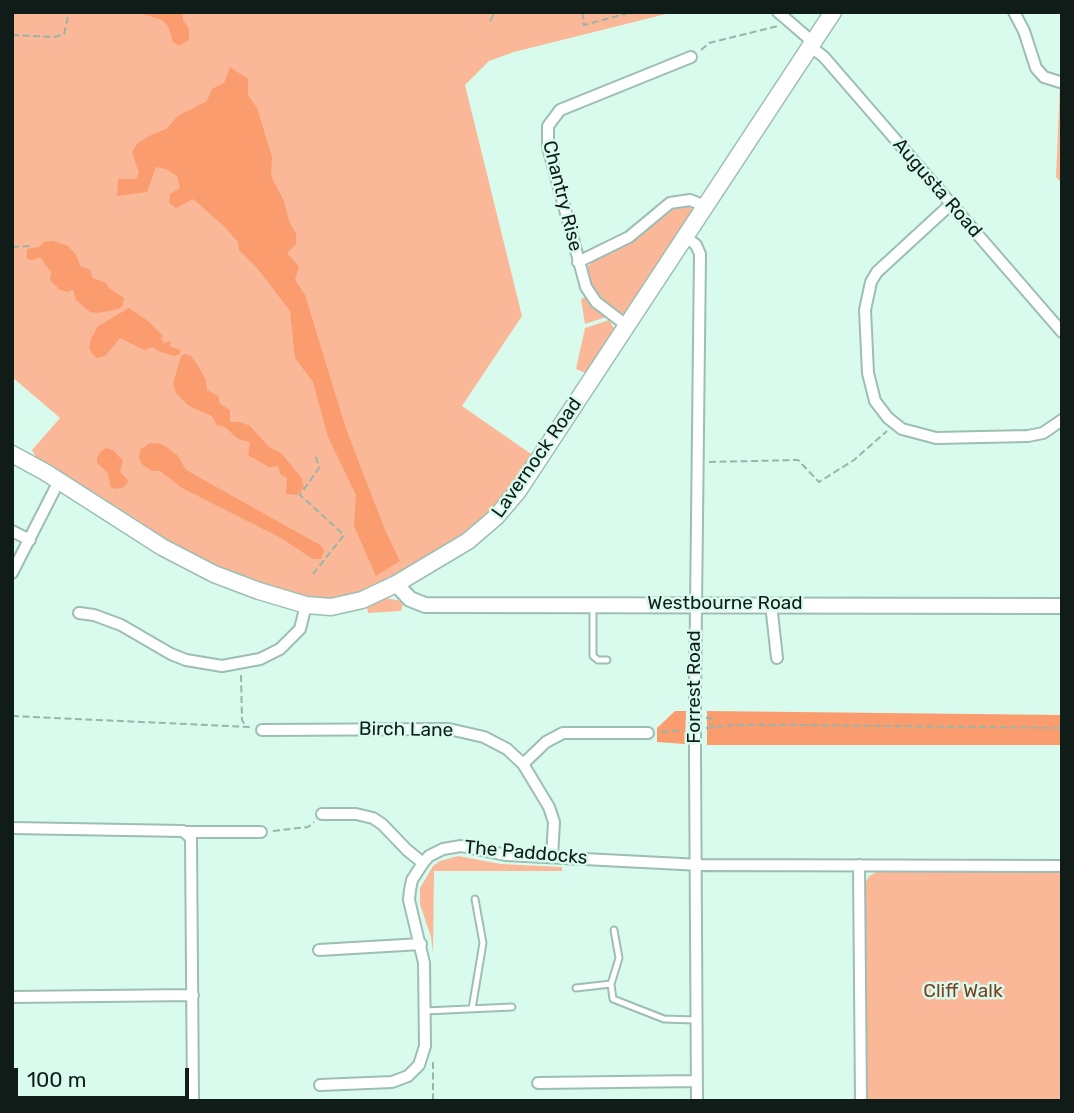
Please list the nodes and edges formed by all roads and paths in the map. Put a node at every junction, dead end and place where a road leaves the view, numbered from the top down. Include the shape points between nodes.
1 (69, 12) edge
2 (582, 12) edge
3 (632, 12) edge
4 (778, 12) edge
5 (833, 12) edge
6 (1014, 12) edge
7 (495, 13) edge
8 (489, 21) dead end
9 (790, 23) junction
10 (12, 35) edge
11 (811, 44) junction
12 (691, 57) joint
13 (1060, 82) dead end
14 (951, 204) junction
15 (705, 206) junction
16 (685, 236) junction
17 (29, 246) dead end
18 (12, 247) edge
19 (578, 262) junction
20 (626, 326) junction
21 (1062, 332) edge
22 (1062, 420) edge
23 (896, 424) junction
24 (12, 454) edge
25 (316, 457) dead end
26 (698, 462) junction
27 (59, 481) junction
28 (12, 531) edge
29 (30, 540) junction
30 (12, 573) edge
31 (313, 574) dead end
32 (396, 584) junction
33 (593, 604) junction
34 (696, 604) junction
35 (771, 604) junction
36 (306, 605) junction
37 (1062, 606) edge
38 (79, 613) dead end
39 (777, 658) dead end
40 (607, 660) dead end
41 (240, 664) junction
42 (12, 716) edge
43 (246, 726) junction
44 (1062, 728) edge
45 (697, 729) dead end
46 (262, 730) joint
47 (686, 730) dead end
48 (648, 733) joint
49 (523, 764) junction
50 (322, 814) joint
51 (12, 828) edge
52 (184, 831) junction
53 (261, 832) joint
54 (552, 857) junction
55 (423, 863) junction
56 (695, 864) junction
57 (859, 865) junction
58 (1062, 866) edge
59 (475, 899) dead end
60 (614, 930) dead end
61 (421, 944) junction
62 (319, 950) dead end
63 (611, 984) junction
64 (576, 988) dead end
65 (193, 995) junction
66 (12, 997) edge
67 (512, 1007) dead end
68 (472, 1009) junction
69 (425, 1011) junction
70 (696, 1020) junction
71 (424, 1055) junction
72 (697, 1081) junction
73 (538, 1083) dead end
74 (320, 1084) dead end
75 (193, 1101) edge
76 (433, 1101) edge
77 (697, 1101) edge
78 (861, 1101) edge

1 - 10 path via 64,34
2 - 3 path via 584,25
4 - 9 street, Augusta Road
5 - 11 main road, Lavernock Road
6 - 13 street via 1036,68 1044,77
7 - 8 path
9 - 11 street, Augusta Road
9 - 12 path via 709,43
11 - 14 street, Augusta Road
11 - 15 main road, Lavernock Road
12 - 19 street, Chantry Rise via 560,110 551,119 548,147
14 - 21 street, Augusta Road
14 - 23 street via 871,282 865,310 868,373 881,410
15 - 16 main road, Lavernock Road
15 - 19 street via 690,200 670,203 629,237
16 - 20 main road, Lavernock Road
16 - 26 street, Forrest Road via 700,254
17 - 18 path
19 - 20 street, Chantry Rise via 591,295
20 - 32 main road, Lavernock Road via 518,491 496,517 459,547
22 - 23 street via 1035,435 1002,437 936,438
23 - 26 path via 854,460 818,482 798,460
24 - 27 main road, Lavernock Road
25 - 31 path via 319,468 300,495 344,535
26 - 34 street, Forrest Road
27 - 29 street
27 - 36 main road, Lavernock Road via 189,561
28 - 29 street
29 - 30 street
32 - 33 street, Westbourne Road via 410,599 425,605
32 - 36 main road, Lavernock Road via 355,602 331,607
33 - 34 street, Westbourne Road
33 - 40 lane via 593,656
34 - 35 street, Westbourne Road
34 - 56 street, Forrest Road, bridge
35 - 37 street, Westbourne Road
35 - 39 street
36 - 41 street via 294,636 270,654
38 - 41 street via 121,625 198,664
41 - 43 path
42 - 43 path
43 - 46 path
44 - 45 path via 805,724
46 - 49 street, Birch Lane via 458,730 496,743
47 - 48 path
48 - 49 street via 563,733
49 - 54 street, Birch Lane via 552,814
50 - 53 path via 308,827
50 - 55 street via 373,818
51 - 52 street
52 - 53 street
52 - 65 street via 192,845
54 - 55 street, The Paddocks via 452,847
54 - 56 street, The Paddocks
55 - 61 street via 410,890
56 - 57 street, The Paddocks
56 - 70 street, Forrest Road
57 - 58 street, The Paddocks
57 - 78 street
59 - 68 lane via 483,943
60 - 63 lane via 619,958
61 - 62 street
61 - 69 street
63 - 64 lane
63 - 70 lane via 613,999 663,1019
65 - 66 street
65 - 75 street
67 - 68 lane
68 - 69 lane
69 - 71 street
70 - 72 street, Forrest Road
71 - 74 street via 414,1071 400,1080
71 - 76 path via 433,1061
72 - 73 street
72 - 77 street, Forrest Road

